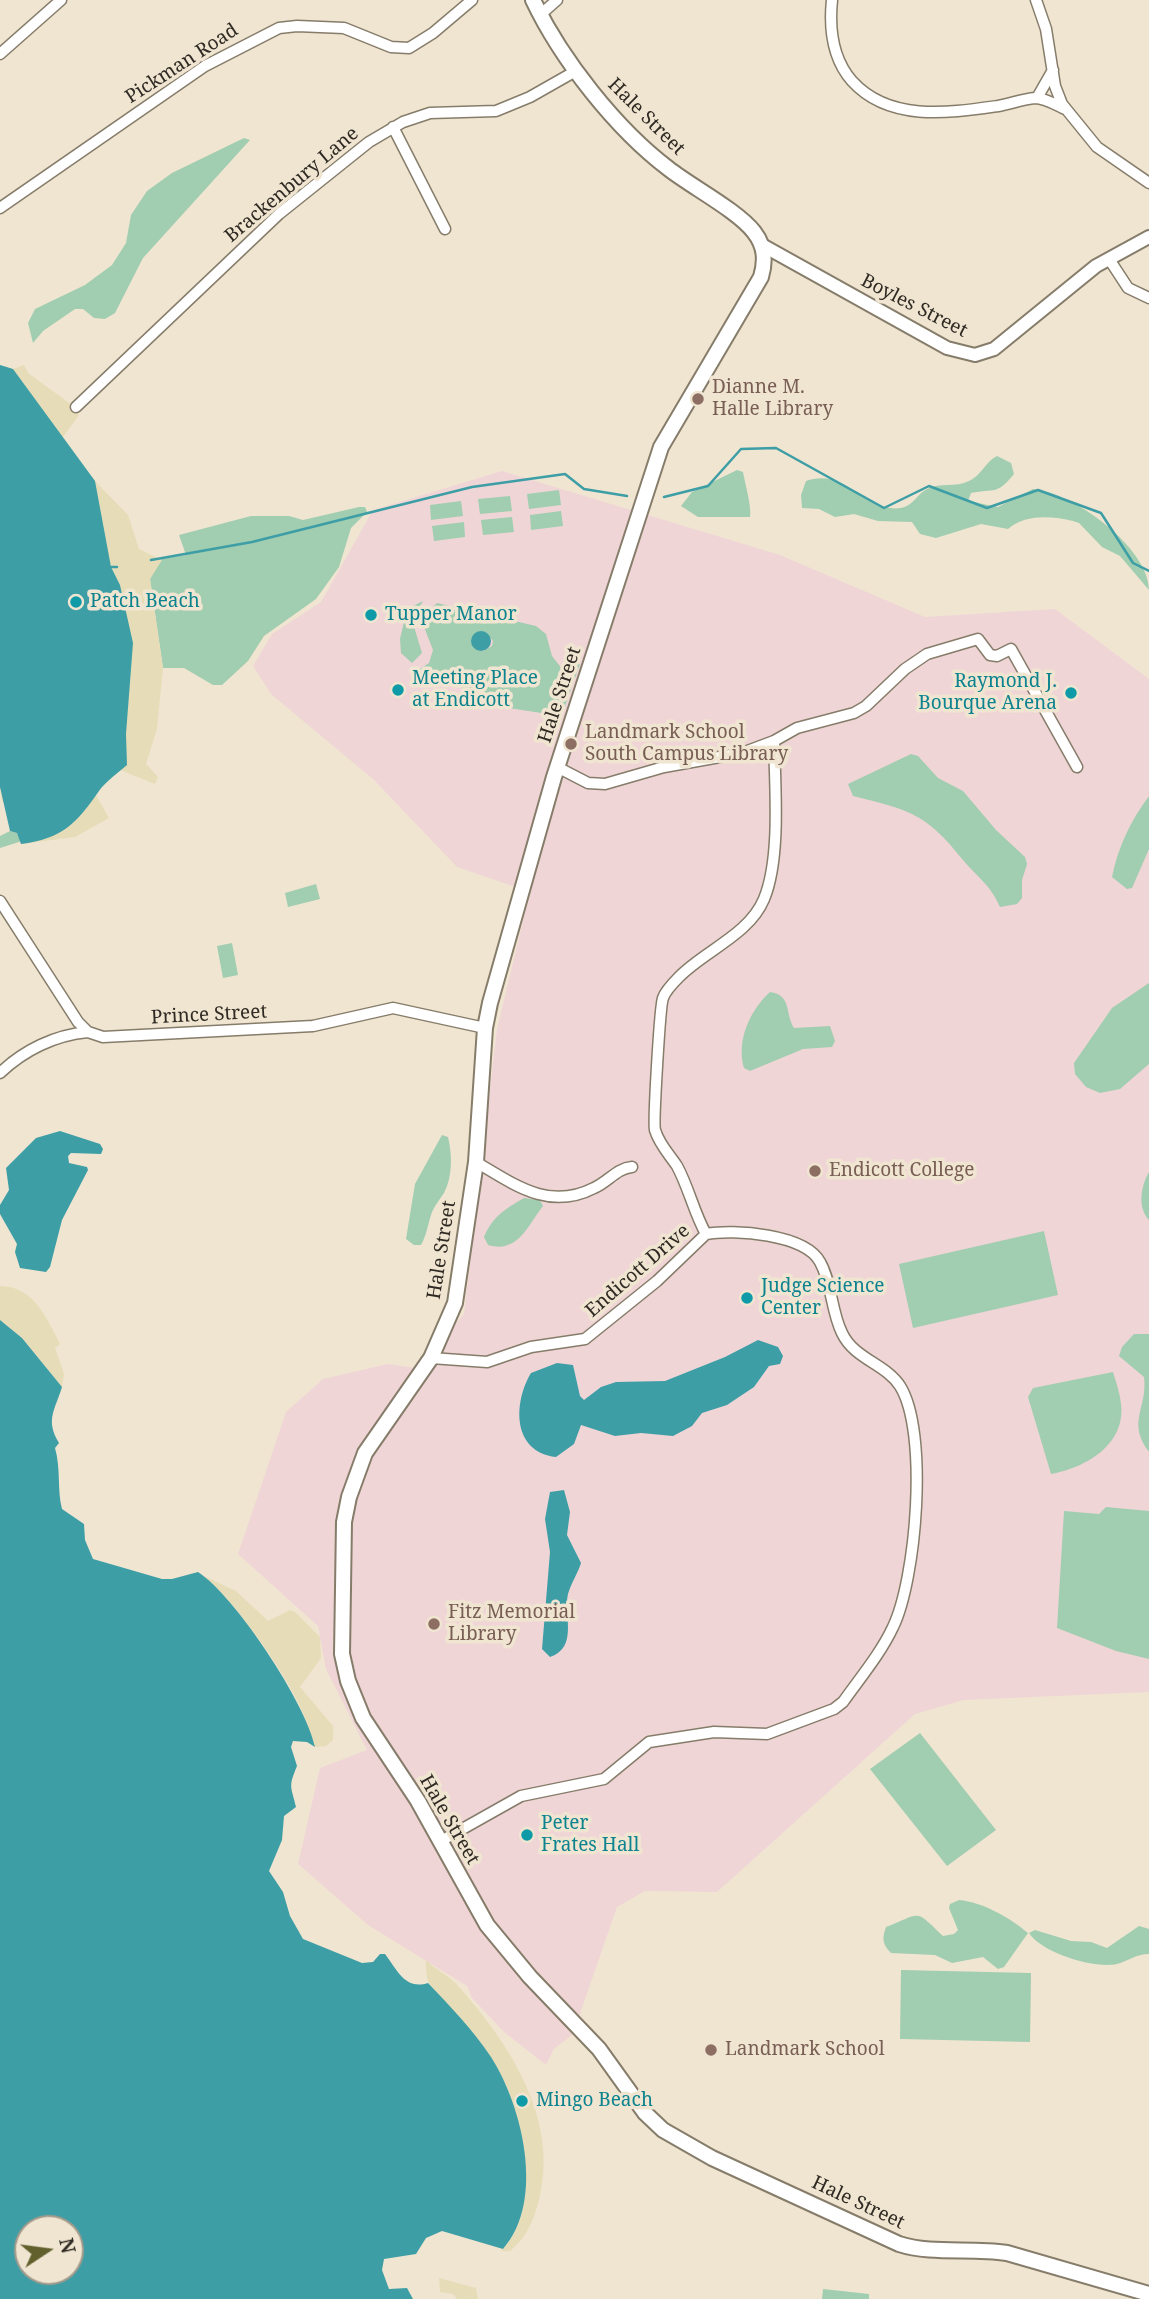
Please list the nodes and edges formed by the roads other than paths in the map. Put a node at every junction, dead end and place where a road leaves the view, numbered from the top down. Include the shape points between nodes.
1 (61, 0) edge
2 (472, 0) edge
3 (533, 0) edge
4 (557, 0) edge
5 (832, 0) edge
6 (1036, 0) edge
7 (540, 15) junction
8 (0, 54) edge
9 (1053, 69) junction
10 (574, 72) junction
11 (1037, 98) junction
12 (1065, 109) junction
13 (393, 127) junction
14 (1149, 183) edge
15 (0, 208) edge
16 (445, 229) dead end
17 (1149, 237) edge
18 (762, 245) junction
19 (1109, 259) junction
20 (1149, 298) edge
21 (76, 407) dead end
22 (774, 741) junction
23 (557, 767) junction
24 (1077, 767) dead end
25 (0, 901) edge
26 (485, 1028) junction
27 (88, 1032) junction
28 (0, 1073) edge
29 (476, 1162) junction
30 (632, 1167) dead end
31 (706, 1234) junction
32 (431, 1358) junction
33 (442, 1841) junction
34 (1149, 2294) edge

1 - 8 street
2 - 15 street, Pickman Road via 409,48 391,47 344,28 279,28 205,66
3 - 7 main road, Hale Street
4 - 7 street
5 - 11 street via 834,49 845,73 862,92 883,104 928,112
6 - 9 street
7 - 10 main road, Hale Street
9 - 11 street
9 - 12 street
10 - 13 street, Brackenbury Lane via 496,111 429,113
10 - 18 main road, Hale Street via 665,167 750,227
11 - 12 street
12 - 14 street via 1097,147
13 - 16 street
13 - 21 street, Brackenbury Lane via 279,214
17 - 19 street, Boyles Street
18 - 19 street, Boyles Street via 947,348 975,355 1006,342
18 - 23 main road, Hale Street via 761,277 661,447
19 - 20 street via 1128,288
22 - 23 street via 742,753 664,767 605,784 588,783
22 - 24 street via 797,728 866,706 927,654 978,639 990,655 1011,649
22 - 31 street via 773,846 765,897 758,911 680,976 663,998 658,1030 654,1128 678,1168
23 - 26 main road, Hale Street
25 - 27 street
26 - 27 street, Prince Street via 393,1008 313,1026 123,1038
26 - 29 main road, Hale Street
27 - 28 street via 48,1041
29 - 30 street via 527,1191 558,1199 592,1189 622,1168
29 - 32 main road, Hale Street via 455,1303
31 - 32 street, Endicott Drive via 585,1339 486,1362
31 - 33 street, Endicott Drive via 759,1235 792,1242 815,1254 843,1336 857,1353 891,1376 903,1393 911,1422 916,1514 904,1594 894,1626 834,1709 767,1734 714,1732 649,1742 604,1779 521,1796
32 - 33 main road, Hale Street via 376,1433 356,1471 343,1548 342,1654 363,1718
33 - 34 main road, Hale Street via 487,1924 663,2130 712,2158 916,2250 1007,2253

